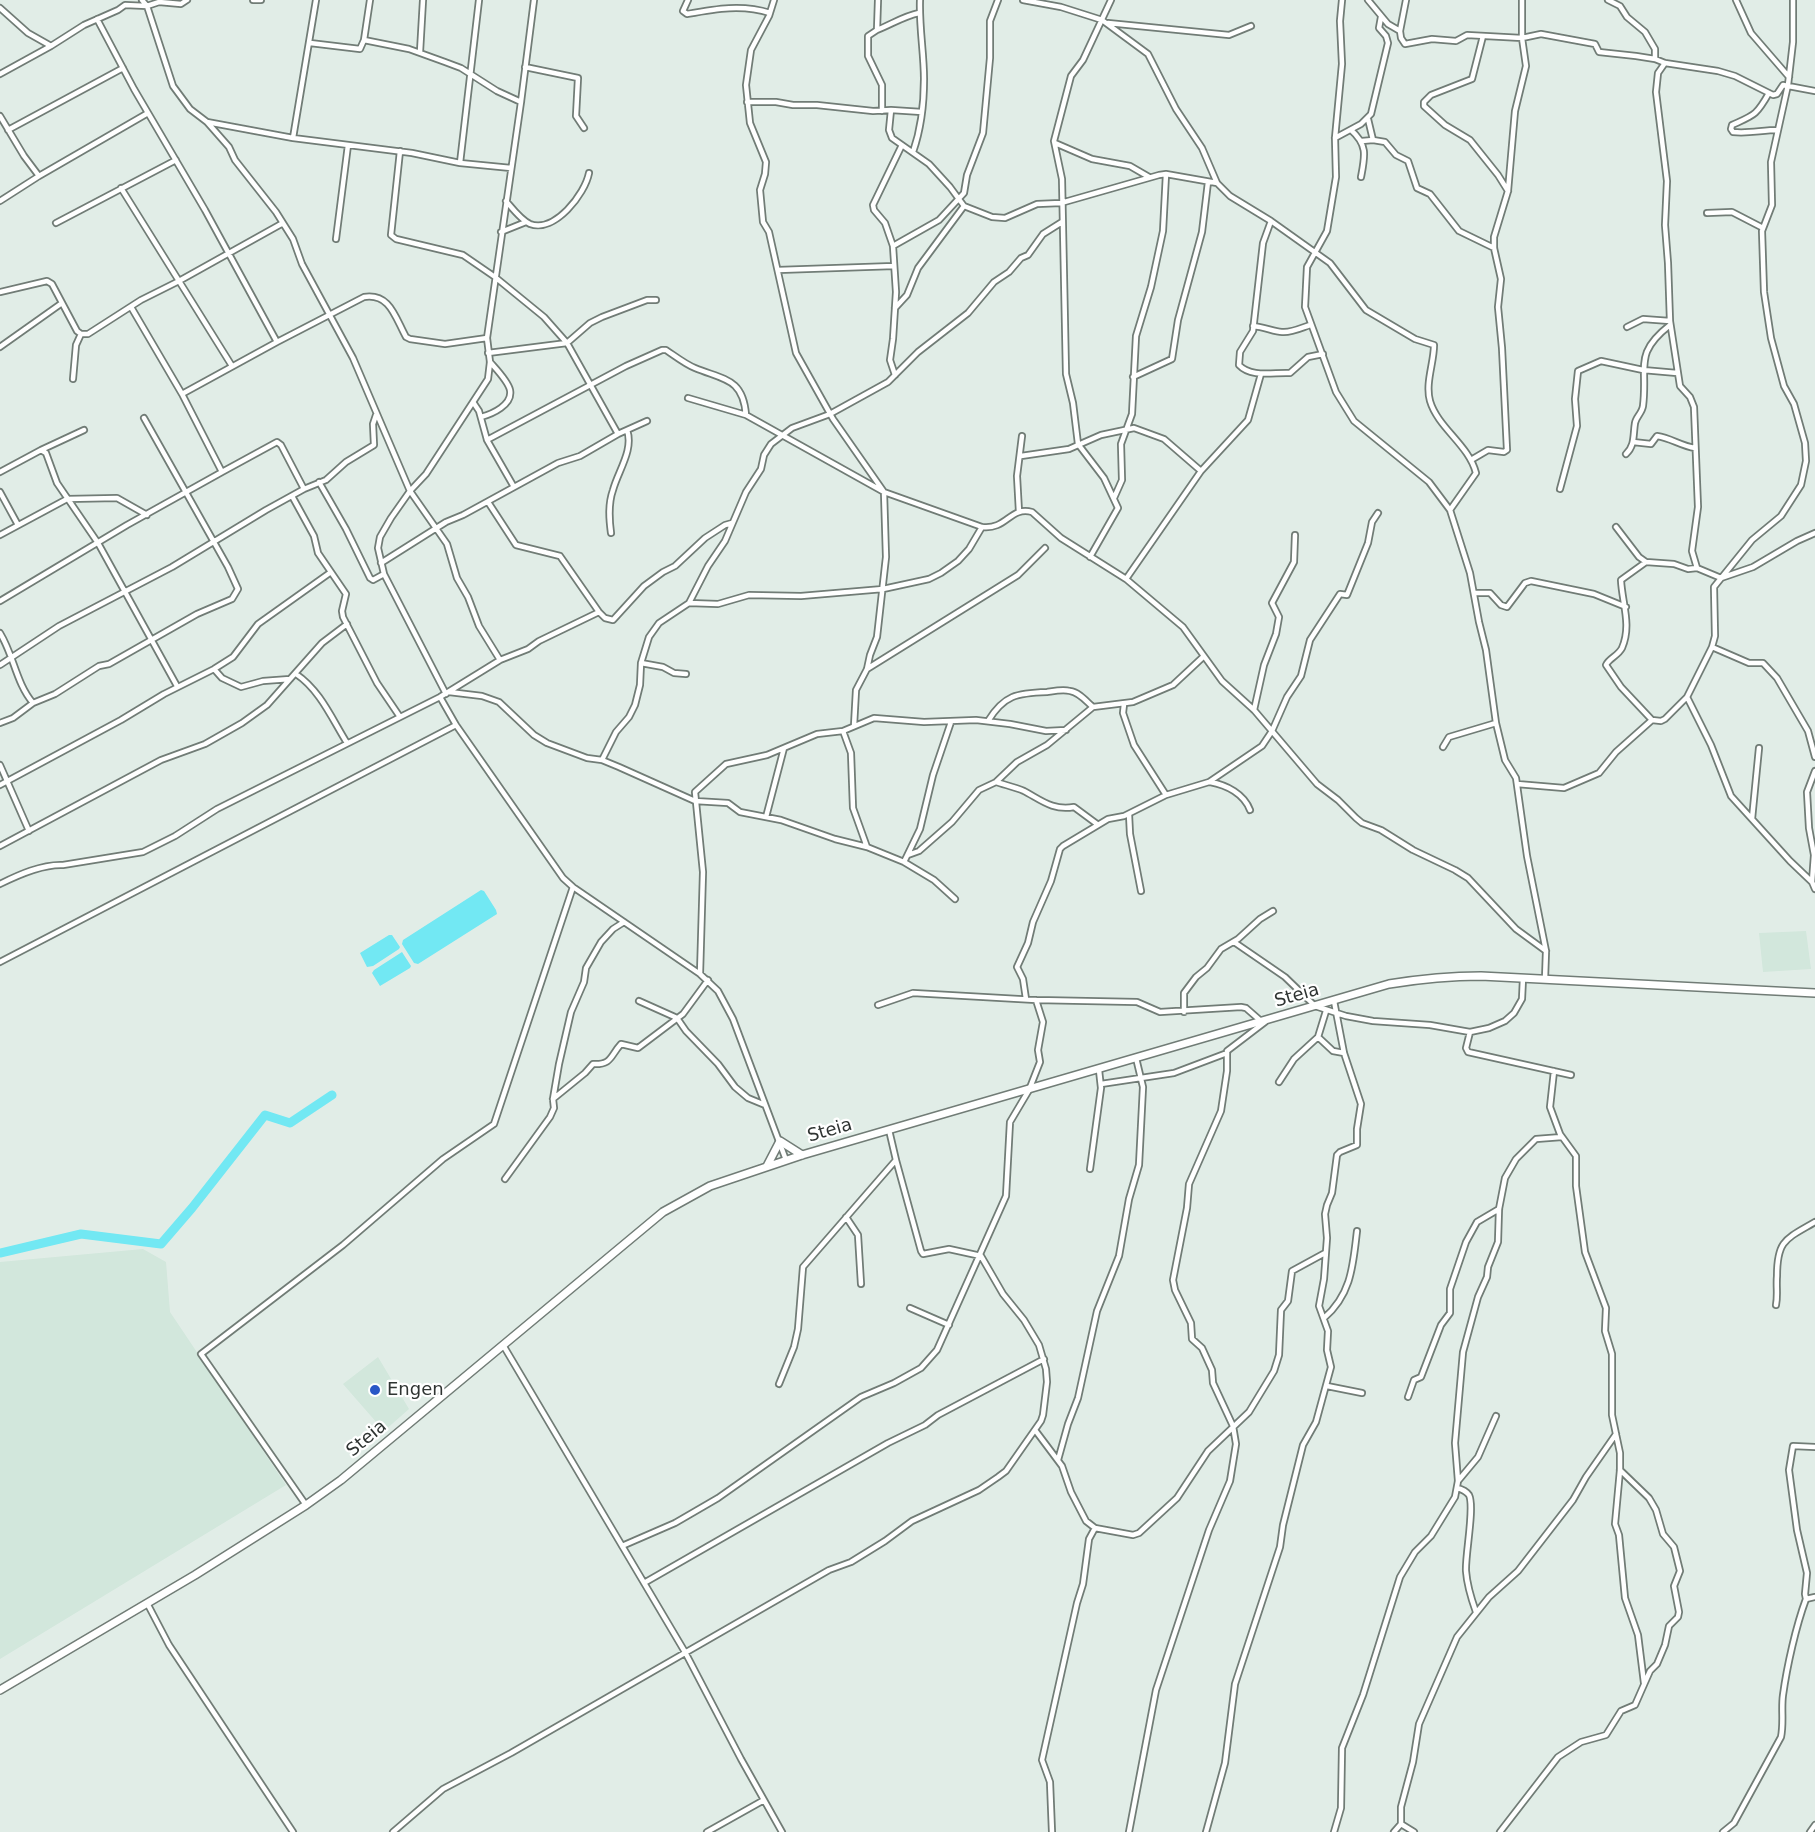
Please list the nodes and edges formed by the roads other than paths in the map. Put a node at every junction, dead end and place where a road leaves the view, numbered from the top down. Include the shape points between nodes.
1 (142, 0) edge
2 (187, 0) edge
3 (253, 0) edge
4 (261, 0) edge
5 (316, 0) edge
6 (370, 0) edge
7 (423, 0) edge
8 (479, 0) edge
9 (534, 0) edge
10 (688, 0) edge
11 (774, 0) edge
12 (878, 0) edge
13 (920, 0) edge
14 (998, 0) edge
15 (1024, 0) edge
16 (1111, 0) edge
17 (1342, 0) edge
18 (1406, 0) edge
19 (1522, 0) edge
20 (1608, 0) edge
21 (1736, 0) edge
22 (1793, 0) edge
23 (1370, 1) edge
24 (147, 6) junction
25 (0, 8) edge
26 (770, 13) junction
27 (920, 13) junction
28 (1381, 17) junction
29 (97, 19) junction
30 (1102, 20) junction
31 (1108, 23) junction
32 (1251, 26) dead end
33 (877, 30) junction
34 (1400, 31) junction
35 (1483, 36) junction
36 (1522, 38) junction
37 (364, 40) junction
38 (310, 43) junction
39 (51, 46) junction
40 (420, 52) junction
41 (1655, 59) junction
42 (1665, 63) junction
43 (525, 67) junction
44 (123, 68) junction
45 (0, 74) edge
46 (470, 75) junction
47 (1789, 77) junction
48 (1788, 85) junction
49 (1815, 91) edge
50 (1769, 93) junction
51 (521, 102) junction
52 (747, 102) junction
53 (891, 110) junction
54 (882, 111) junction
55 (922, 112) junction
56 (148, 113) junction
57 (0, 116) edge
58 (1368, 119) junction
59 (207, 122) junction
60 (584, 128) dead end
61 (8, 130) junction
62 (1352, 130) junction
63 (1778, 130) junction
64 (293, 138) junction
65 (1335, 138) junction
66 (1373, 140) junction
67 (1362, 141) junction
68 (1054, 143) junction
69 (348, 145) junction
70 (902, 146) junction
71 (400, 151) junction
72 (913, 152) junction
73 (176, 160) junction
74 (460, 163) junction
75 (511, 168) junction
76 (589, 173) dead end
77 (1166, 174) junction
78 (39, 176) junction
79 (1149, 177) junction
80 (1361, 177) dead end
81 (1208, 182) junction
82 (1217, 183) junction
83 (120, 188) junction
84 (1508, 191) junction
85 (958, 199) junction
86 (0, 201) edge
87 (506, 201) junction
88 (1061, 202) junction
89 (964, 206) junction
90 (1707, 213) dead end
91 (1271, 221) junction
92 (526, 222) junction
93 (1062, 222) junction
94 (56, 223) dead end
95 (283, 223) junction
96 (1763, 228) junction
97 (501, 232) junction
98 (336, 239) dead end
99 (892, 246) junction
100 (1494, 248) junction
101 (1314, 251) junction
102 (228, 253) junction
103 (894, 266) junction
104 (778, 270) junction
105 (495, 277) junction
106 (179, 281) junction
107 (0, 292) edge
108 (656, 300) dead end
109 (62, 303) junction
110 (131, 307) junction
111 (895, 308) junction
112 (331, 315) junction
113 (1670, 323) junction
114 (1310, 325) junction
115 (1254, 326) junction
116 (1628, 327) dead end
117 (81, 334) junction
118 (487, 338) junction
119 (277, 342) junction
120 (567, 343) junction
121 (0, 347) edge
122 (488, 353) junction
123 (1323, 354) junction
124 (490, 362) junction
125 (232, 366) junction
126 (1643, 370) junction
127 (1677, 373) junction
128 (1261, 374) junction
129 (895, 375) junction
130 (1133, 377) junction
131 (72, 379) dead end
132 (590, 384) junction
133 (182, 394) junction
134 (688, 398) dead end
135 (473, 402) junction
136 (830, 414) junction
137 (376, 415) junction
138 (746, 415) junction
139 (481, 417) junction
140 (144, 418) dead end
141 (647, 421) dead end
142 (1127, 429) junction
143 (84, 430) dead end
144 (627, 430) junction
145 (618, 434) junction
146 (783, 435) junction
147 (1023, 436) dead end
148 (487, 440) junction
149 (1633, 442) junction
150 (1078, 444) junction
151 (1695, 448) junction
152 (41, 450) junction
153 (1626, 454) dead end
154 (1021, 456) junction
155 (1471, 459) junction
156 (1201, 471) junction
157 (0, 472) edge
158 (222, 472) junction
159 (319, 482) junction
160 (514, 487) junction
161 (304, 489) junction
162 (1560, 489) dead end
163 (410, 490) junction
164 (0, 492) edge
165 (884, 492) junction
166 (186, 493) junction
167 (292, 496) junction
168 (1114, 498) junction
169 (67, 500) junction
170 (488, 502) junction
171 (1450, 510) junction
172 (1019, 512) junction
173 (1378, 513) dead end
174 (147, 515) junction
175 (733, 523) junction
176 (18, 525) junction
177 (1616, 526) dead end
178 (982, 527) junction
179 (436, 529) junction
180 (611, 533) dead end
181 (1815, 533) edge
182 (0, 535) edge
183 (1295, 535) dead end
184 (98, 543) junction
185 (213, 543) junction
186 (1045, 548) dead end
187 (1090, 557) junction
188 (1646, 562) junction
189 (381, 563) junction
190 (1697, 568) junction
191 (331, 572) junction
192 (384, 574) junction
193 (1721, 578) junction
194 (1126, 579) junction
195 (883, 589) junction
196 (125, 592) junction
197 (1474, 593) junction
198 (0, 601) edge
199 (689, 603) junction
200 (1626, 607) junction
201 (599, 612) junction
202 (347, 624) junction
203 (0, 633) edge
204 (152, 639) junction
205 (1712, 647) junction
206 (11, 656) junction
207 (1203, 657) junction
208 (500, 660) junction
209 (641, 663) junction
210 (0, 665) edge
211 (214, 669) junction
212 (867, 669) junction
213 (296, 674) junction
214 (686, 674) dead end
215 (290, 679) junction
216 (177, 686) junction
217 (447, 693) junction
218 (440, 697) junction
219 (1687, 697) junction
220 (33, 703) junction
221 (1124, 704) junction
222 (1093, 707) junction
223 (1254, 710) junction
224 (400, 717) junction
225 (1652, 720) junction
226 (988, 721) junction
227 (951, 722) junction
228 (0, 723) edge
229 (1496, 723) junction
230 (456, 725) junction
231 (854, 726) junction
232 (1066, 729) junction
233 (843, 731) junction
234 (1272, 731) junction
235 (347, 743) junction
236 (1443, 747) dead end
237 (784, 748) junction
238 (1759, 748) dead end
239 (1815, 757) edge
240 (602, 760) junction
241 (0, 765) edge
242 (1815, 771) edge
243 (7, 781) junction
244 (996, 782) junction
245 (1209, 782) junction
246 (1517, 784) junction
247 (0, 785) edge
248 (1166, 795) junction
249 (695, 801) junction
250 (1250, 810) dead end
251 (1129, 814) junction
252 (766, 817) junction
253 (1752, 819) junction
254 (1097, 824) junction
255 (29, 831) junction
256 (0, 846) edge
257 (867, 847) junction
258 (908, 855) junction
259 (904, 862) junction
260 (1812, 882) junction
261 (0, 884) edge
262 (573, 887) junction
263 (1815, 889) edge
264 (1141, 891) dead end
265 (955, 899) dead end
266 (1273, 911) dead end
267 (624, 922) junction
268 (1234, 942) junction
269 (1546, 951) junction
270 (0, 962) edge
271 (700, 974) junction
272 (1523, 978) junction
273 (1545, 979) junction
274 (708, 980) junction
275 (1815, 993) edge
276 (1026, 999) junction
277 (1036, 1000) junction
278 (1334, 1000) junction
279 (639, 1001) dead end
280 (878, 1005) dead end
281 (1316, 1006) junction
282 (1326, 1011) junction
283 (1184, 1012) junction
284 (1337, 1014) junction
285 (677, 1018) junction
286 (1265, 1021) junction
287 (1470, 1032) junction
288 (1318, 1037) junction
289 (1227, 1053) junction
290 (1344, 1053) junction
291 (1136, 1058) junction
292 (1099, 1070) junction
293 (1554, 1071) junction
294 (1571, 1075) dead end
295 (1140, 1078) junction
296 (1279, 1082) dead end
297 (1101, 1084) junction
298 (1029, 1090) junction
299 (553, 1099) junction
300 (765, 1105) junction
301 (889, 1130) junction
302 (1562, 1137) junction
303 (780, 1141) junction
304 (802, 1155) junction
305 (786, 1160) junction
306 (896, 1160) junction
307 (767, 1166) junction
308 (1090, 1169) dead end
309 (505, 1179) dead end
310 (1499, 1209) junction
311 (846, 1217) junction
312 (1815, 1222) edge
313 (1357, 1231) dead end
314 (1325, 1253) junction
315 (978, 1255) junction
316 (861, 1284) dead end
317 (1776, 1305) dead end
318 (910, 1308) dead end
319 (1324, 1318) junction
320 (949, 1325) junction
321 (503, 1345) junction
322 (1044, 1359) junction
323 (779, 1384) dead end
324 (1327, 1386) junction
325 (1362, 1394) dead end
326 (1408, 1397) dead end
327 (1496, 1416) dead end
328 (1233, 1426) junction
329 (1035, 1430) junction
330 (1616, 1434) junction
331 (1815, 1447) edge
332 (1058, 1460) junction
333 (1620, 1470) junction
334 (1458, 1481) junction
335 (1457, 1488) junction
336 (306, 1505) junction
337 (1095, 1528) junction
338 (622, 1546) junction
339 (644, 1583) junction
340 (1815, 1597) edge
341 (1806, 1599) junction
342 (147, 1603) junction
343 (1476, 1612) junction
344 (685, 1652) junction
345 (1644, 1683) junction
346 (0, 1690) edge
347 (764, 1800) junction
348 (1401, 1824) junction
349 (1815, 1825) edge
350 (293, 1832) edge
351 (393, 1832) edge
352 (707, 1832) edge
353 (782, 1832) edge
354 (1052, 1832) edge
355 (1129, 1832) edge
356 (1206, 1832) edge
357 (1334, 1832) edge
358 (1394, 1832) edge
359 (1414, 1832) edge
360 (1500, 1832) edge
361 (1723, 1832) edge
362 (1810, 1832) edge

1 - 24 street
2 - 24 street via 181,4 159,2
3 - 4 street
5 - 38 street
6 - 37 street
7 - 40 street
8 - 46 street
9 - 43 street
10 - 26 street via 683,11 687,14 748,7
11 - 26 street
12 - 33 street
13 - 27 street
14 - 85 street via 990,21 983,133 964,194
15 - 30 street
16 - 30 street
17 - 65 street via 1342,64
18 - 34 street
19 - 36 street
20 - 41 street via 1620,6 1645,32 1655,49
21 - 47 street via 1751,33
22 - 47 street
23 - 28 street
24 - 29 street via 128,3
24 - 59 street via 173,86 190,109
25 - 39 street via 28,33
26 - 52 street via 751,50 746,74
27 - 33 street
27 - 55 street
28 - 34 street
28 - 58 street via 1379,28 1388,43
29 - 39 street
29 - 44 street
30 - 31 street
30 - 68 street via 1070,80
31 - 32 street via 1229,35
31 - 82 street via 1151,57
33 - 54 street via 868,36 868,56 882,85
34 - 35 street via 1409,44
35 - 36 street
35 - 84 street via 1472,79 1431,95 1424,106 1445,126 1468,138
36 - 41 street via 1549,35 1594,44 1599,52
36 - 84 street via 1526,66 1515,111
37 - 38 street via 358,49
37 - 40 street
38 - 64 street
39 - 45 street
40 - 46 street
41 - 42 street
42 - 50 street via 1718,71
42 - 113 street via 1658,73 1656,92 1667,181
43 - 51 street
43 - 60 street via 578,78 576,116
44 - 56 street
44 - 61 street
46 - 51 street
46 - 74 street
47 - 48 street
48 - 49 street
48 - 50 street via 1780,86 1775,95
48 - 63 street
50 - 63 street via 1758,112 1731,129 1742,133
51 - 75 street
52 - 54 street
52 - 104 street via 750,123 766,162 759,190 763,222
53 - 54 street
53 - 55 street
53 - 70 street via 890,132
55 - 72 street
56 - 73 street
56 - 78 street
57 - 61 street
58 - 62 street
58 - 66 street
59 - 64 street
59 - 95 street via 230,147 235,160
61 - 78 street
62 - 65 street
62 - 67 street
63 - 96 street via 1770,168 1772,205
64 - 69 street
65 - 101 street via 1336,177 1328,229
66 - 67 street
66 - 100 street via 1385,142 1397,157 1408,161 1417,188 1430,194 1459,231
67 - 80 street
68 - 79 street via 1092,159 1130,166
68 - 88 street via 1062,179
69 - 71 street
69 - 98 street
70 - 72 street
70 - 99 street via 873,205 889,231
71 - 74 street
71 - 105 street via 391,235 396,240 463,255
72 - 85 street via 929,164
73 - 83 street
73 - 102 street
74 - 75 street
75 - 87 street
76 - 92 street via 582,191 562,216 539,225
77 - 79 street
77 - 81 street
77 - 130 street via 1163,231 1136,336
78 - 86 street
79 - 88 street
81 - 82 street
81 - 130 street via 1202,232 1180,309 1172,359
82 - 91 street via 1230,196
83 - 94 street
83 - 106 street
84 - 100 street via 1495,231
85 - 89 street
85 - 99 street via 939,220
87 - 92 street
87 - 97 street
88 - 89 street via 1037,204 1002,218
88 - 93 street
89 - 111 street via 918,268 907,295
90 - 96 street via 1732,212
91 - 101 street
91 - 115 street via 1263,243
92 - 97 street
93 - 129 street via 1043,234 1028,255 994,282 968,313
93 - 150 street via 1064,359
95 - 102 street
95 - 112 street
96 - 193 street via 1764,292 1771,338 1805,442 1806,462 1801,485 1781,516 1752,540
97 - 105 street
99 - 103 street
100 - 155 street via 1501,279 1498,307 1507,450 1488,450
101 - 114 street via 1307,267 1305,292
101 - 155 street via 1336,270 1366,310 1415,339 1434,345 1430,400
102 - 106 street
102 - 119 street
103 - 104 street
103 - 111 street
104 - 136 street via 796,353
105 - 118 street
105 - 120 street via 547,320
106 - 110 street
106 - 125 street
107 - 109 street via 46,281 52,284
108 - 120 street via 602,317
109 - 117 street
109 - 121 street
110 - 117 street via 88,334
110 - 133 street
111 - 129 street via 890,360
112 - 118 street via 364,297 381,297 410,339 445,344
112 - 119 street
112 - 137 street
113 - 116 street via 1644,319
113 - 126 street via 1652,341
113 - 127 street
114 - 115 street via 1284,333
114 - 123 street
115 - 128 street via 1240,352 1239,365
117 - 131 street
118 - 122 street
119 - 125 street
120 - 122 street
120 - 132 street
122 - 124 street
123 - 128 street via 1308,357 1290,373
123 - 171 street via 1336,392 1354,421 1428,483
124 - 135 street via 488,379
124 - 139 street via 510,393 498,411
125 - 133 street
126 - 127 street
126 - 149 street via 1643,408 1635,421
126 - 162 street via 1601,361 1578,371 1577,426
127 - 151 street via 1680,386 1694,407
128 - 156 street via 1248,420
129 - 136 street
130 - 142 street via 1132,414
132 - 138 street via 666,350 693,368 729,380 739,389
132 - 145 street
132 - 148 street
133 - 158 street
134 - 138 street
135 - 139 street
135 - 163 street via 426,474
136 - 146 street
136 - 165 street
137 - 159 street via 374,445
137 - 163 street
138 - 146 street
139 - 148 street
140 - 166 street
141 - 144 street
142 - 150 street
142 - 156 street via 1159,436
142 - 168 street via 1121,444 1122,480
143 - 152 street
144 - 145 street
144 - 180 street via 629,446 609,507
145 - 160 street
146 - 165 street
146 - 175 street via 764,455 761,469
147 - 154 street
148 - 160 street
149 - 151 street via 1651,444 1657,435
149 - 153 street
150 - 154 street via 1057,452
150 - 168 street
151 - 190 street via 1698,507 1692,551
152 - 157 street
152 - 169 street via 49,458
154 - 172 street via 1017,476
155 - 171 street via 1475,476
156 - 194 street
158 - 161 street via 277,442
158 - 166 street
159 - 161 street
159 - 192 street via 370,578
160 - 170 street
161 - 167 street
163 - 179 street
163 - 189 street via 380,537
164 - 176 street
165 - 178 street
165 - 195 street
166 - 174 street
166 - 185 street
167 - 185 street
167 - 191 street
168 - 187 street via 1118,510
169 - 174 street via 117,498
169 - 176 street
169 - 184 street
170 - 179 street
170 - 201 street via 516,545 560,556
171 - 197 street
172 - 178 street via 998,526
172 - 187 street via 1032,512 1060,538
173 - 234 street via 1347,594 1340,594 1310,640 1301,676
174 - 184 street
175 - 199 street
175 - 201 street via 705,538 675,566 644,586 613,620
176 - 182 street
177 - 188 street
178 - 195 street via 969,549 941,573
179 - 189 street
179 - 208 street via 447,544 456,578 479,626
181 - 193 street via 1754,567
183 - 223 street via 1294,562 1272,603 1279,617
184 - 196 street
184 - 198 street
185 - 196 street
185 - 204 street via 232,574 238,588 236,594
186 - 212 street via 1018,575
187 - 194 street
188 - 190 street
188 - 200 street via 1621,580
189 - 192 street
190 - 193 street
191 - 202 street via 346,594 342,611
191 - 211 street via 258,624 233,657
192 - 217 street
193 - 205 street via 1713,590 1716,632
194 - 207 street via 1183,627
195 - 199 street via 801,596 749,594 718,604
195 - 212 street via 877,637
196 - 204 street
196 - 206 street
197 - 200 street via 1490,593 1507,607 1525,583 1531,581 1594,594
197 - 229 street
199 - 209 street via 653,629
200 - 225 street via 1626,639 1620,652 1606,665
201 - 208 street
202 - 213 street via 322,643
202 - 224 street via 377,683
203 - 206 street
204 - 216 street
204 - 220 street
205 - 219 street
205 - 239 street via 1749,663 1763,663 1777,678 1808,731
206 - 210 street
206 - 220 street via 20,683
207 - 221 street via 1173,685
207 - 223 street
208 - 217 street
209 - 214 street
209 - 240 street via 635,705
211 - 215 street via 222,678 241,687
211 - 216 street
212 - 231 street via 856,690
213 - 215 street
213 - 235 street via 314,690
215 - 255 street via 267,705 209,742 161,760
216 - 243 street
217 - 218 street
217 - 240 street via 482,696 499,702 547,743
218 - 224 street
218 - 230 street
219 - 225 street via 1665,719
219 - 253 street via 1728,791
220 - 228 street
221 - 222 street
221 - 248 street via 1123,713 1134,745
222 - 226 street via 1070,690 1029,692 1003,702
222 - 232 street
223 - 234 street
224 - 235 street
225 - 246 street via 1599,773 1564,788
226 - 227 street
226 - 232 street via 1046,732
227 - 231 street via 880,717
227 - 258 street via 920,829
229 - 236 street via 1453,735
229 - 246 street via 1505,760
230 - 262 street via 557,871
230 - 270 street
231 - 233 street
232 - 244 street via 1017,762
233 - 237 street via 817,734
233 - 257 street via 851,753 853,808
234 - 245 street via 1258,750
234 - 269 street via 1317,784 1362,823 1461,873 1516,929
235 - 261 street via 217,809 143,852 52,865
237 - 249 street via 720,768 697,788
237 - 252 street
238 - 253 street
240 - 249 street
241 - 243 street
242 - 260 street via 1807,792 1814,855
243 - 247 street
243 - 255 street
244 - 254 street via 1022,790 1040,802 1064,809 1074,807
244 - 258 street via 979,790 952,822 919,851
245 - 248 street
245 - 250 street via 1222,784 1243,797
246 - 269 street
248 - 251 street
249 - 252 street via 726,803 740,812
249 - 271 street via 702,872
251 - 254 street
251 - 264 street
252 - 257 street
253 - 260 street
254 - 276 street via 1060,849 1018,964
255 - 256 street
257 - 259 street
258 - 259 street
259 - 265 street via 934,880
260 - 263 street
262 - 267 street
262 - 336 street via 494,1124 443,1159 344,1245 201,1354
266 - 268 street
267 - 271 street
267 - 299 street via 602,942 586,968 571,1012
268 - 281 street via 1286,977
268 - 283 street via 1221,949 1185,990
269 - 273 street
271 - 274 street
272 - 273 main road, Steia
272 - 278 main road, Steia via 1434,977 1389,984
272 - 287 street via 1522,999 1511,1018
273 - 275 main road, Steia
274 - 285 street
274 - 300 street via 734,1019
276 - 277 street
276 - 280 street via 913,993
277 - 283 street via 1137,1002 1160,1012
277 - 298 street via 1043,1025 1039,1065
278 - 281 main road, Steia
278 - 284 street
279 - 285 street
281 - 282 street
281 - 286 main road, Steia
282 - 284 street
282 - 288 street
283 - 286 street via 1241,1007
284 - 287 street
284 - 290 street
285 - 299 street via 638,1048 621,1044 608,1062 593,1064
285 - 300 street via 735,1087
286 - 289 street
286 - 291 main road, Steia
287 - 293 street via 1468,1052
288 - 290 street via 1333,1051
288 - 296 street via 1294,1059
289 - 295 street via 1182,1071
289 - 328 street via 1221,1111 1189,1184 1173,1280 1191,1323 1192,1339 1206,1355 1213,1383
290 - 314 street via 1361,1104 1358,1143 1337,1155 1325,1214
291 - 292 main road, Steia
291 - 295 street
292 - 297 street
292 - 298 main road, Steia
293 - 294 street
293 - 302 street via 1550,1107
295 - 297 street
295 - 332 street via 1143,1087 1139,1165 1119,1256 1097,1311 1078,1398
297 - 308 street
298 - 301 main road, Steia
298 - 315 street via 1010,1122 1006,1196
299 - 309 street via 554,1108 545,1126
300 - 303 street
301 - 304 main road, Steia
301 - 306 street
302 - 310 street via 1536,1138 1516,1159 1505,1178
302 - 330 street via 1575,1156 1585,1252 1605,1304 1605,1331 1612,1354 1611,1411
303 - 304 main road
303 - 305 street
303 - 307 main road
304 - 305 main road, Steia
305 - 307 main road, Steia
306 - 311 street
306 - 315 street via 923,1254 950,1249
307 - 321 main road, Steia via 710,1186 663,1212
310 - 326 street via 1477,1222 1466,1242 1450,1289 1450,1312
310 - 334 street via 1498,1242 1462,1357 1455,1443
311 - 316 street via 858,1235
311 - 323 street via 803,1267 798,1329
312 - 317 street via 1782,1244
313 - 319 street via 1352,1274 1334,1309
314 - 319 street via 1318,1306
314 - 328 street via 1292,1271 1288,1301 1281,1310 1277,1364 1251,1409
315 - 320 street
315 - 322 street via 1034,1334
318 - 320 street
319 - 324 street via 1332,1364
320 - 338 street via 937,1350 921,1368 861,1397 718,1498 675,1523
321 - 336 main road, Steia
321 - 338 street
322 - 329 street via 1044,1415
322 - 339 street
324 - 325 street
324 - 356 street via 1316,1422 1303,1445 1280,1547 1235,1683 1225,1763
327 - 334 street via 1478,1457
328 - 337 street via 1208,1451 1177,1498 1139,1533
328 - 355 street via 1236,1444 1232,1476 1209,1530 1159,1681
329 - 332 street
329 - 344 street via 1006,1471 989,1484 912,1521 851,1562 829,1570
330 - 333 street
330 - 343 street via 1573,1500 1518,1571
331 - 341 street via 1793,1446 1789,1470 1807,1573
332 - 337 street via 1080,1513
333 - 345 street via 1615,1524 1625,1598 1640,1644
333 - 345 street via 1649,1498 1663,1534 1674,1547 1680,1570 1674,1586 1678,1617 1669,1626 1657,1664
334 - 335 street
335 - 343 street via 1465,1491 1470,1500 1466,1569
335 - 357 street via 1431,1536 1415,1552 1400,1577 1342,1748 1341,1808
336 - 342 main road, Steia
337 - 354 street via 1089,1539 1083,1584 1041,1760 1050,1782
338 - 339 street
339 - 344 street
340 - 341 street
341 - 361 street via 1783,1693 1781,1737 1734,1823
342 - 346 main road, Steia
342 - 350 street via 169,1645
343 - 348 street via 1453,1645 1419,1724 1401,1807
344 - 347 street
344 - 351 street via 521,1748 442,1789
345 - 360 street via 1635,1705 1621,1711 1608,1734 1581,1742 1553,1762
347 - 352 street
347 - 353 street
348 - 358 street
348 - 359 street
349 - 362 street

